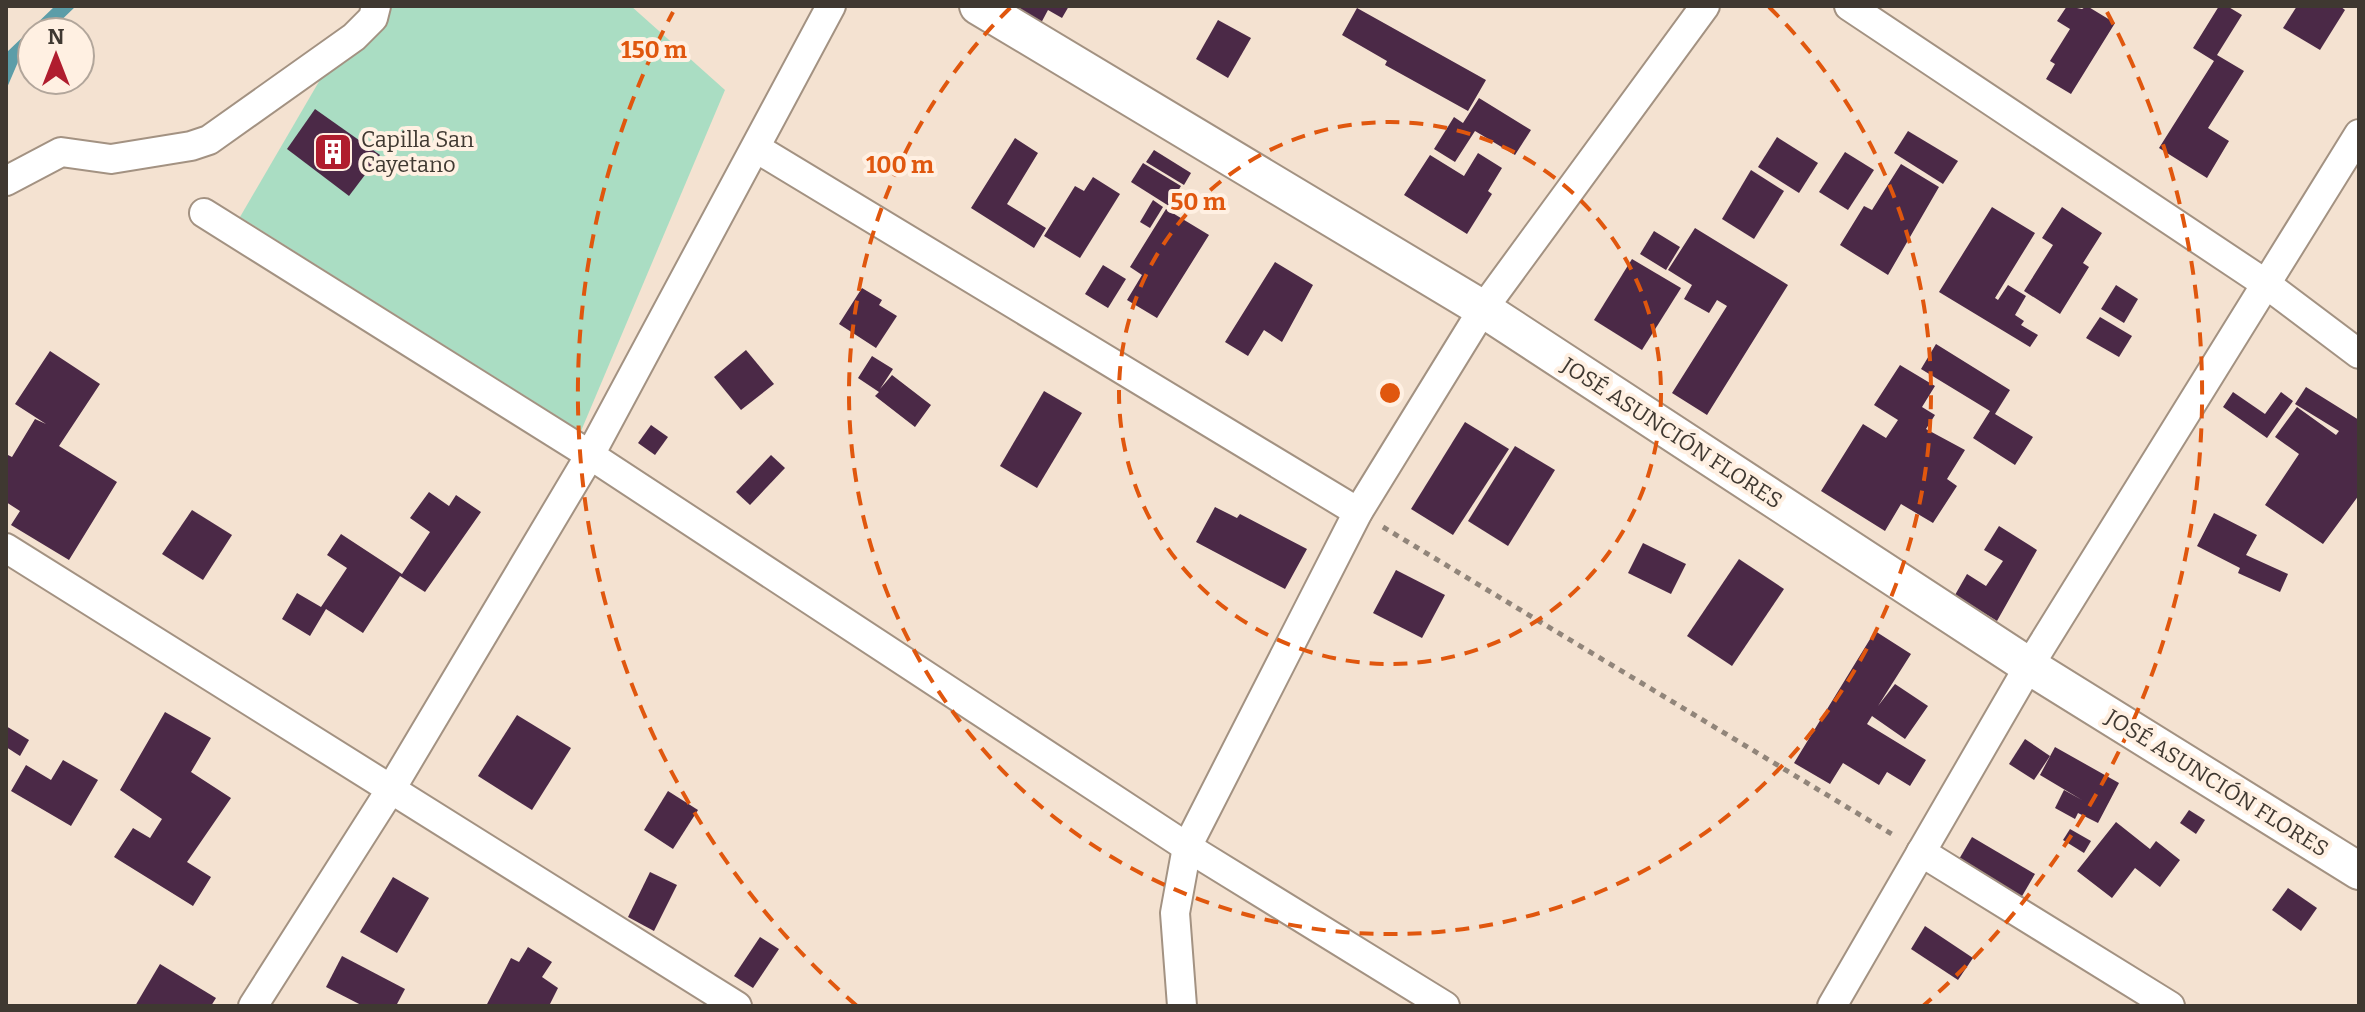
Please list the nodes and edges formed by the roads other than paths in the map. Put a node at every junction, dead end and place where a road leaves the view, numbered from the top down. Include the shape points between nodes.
1 (376, 6) edge
2 (831, 6) edge
3 (978, 6) edge
4 (1705, 6) edge
5 (1849, 6) edge
6 (2359, 134) edge
7 (756, 148) junction
8 (6, 181) edge
9 (204, 213) dead end
10 (2266, 284) junction
11 (1483, 309) junction
12 (2359, 354) edge
13 (590, 455) junction
14 (1358, 512) junction
15 (6, 548) edge
16 (2029, 666) junction
17 (391, 789) junction
18 (1187, 847) junction
19 (1921, 852) junction
20 (2359, 871) edge
21 (1181, 1005) edge
22 (253, 1006) edge
23 (737, 1006) edge
24 (1445, 1006) edge
25 (1832, 1006) edge
26 (2170, 1006) edge

1 - 8 street via 373,18 354,37 209,140 111,159 61,152
2 - 7 street
3 - 11 street, JOSÉ ASUNCIÓN FLORES
4 - 11 street
5 - 10 street
6 - 10 street
7 - 13 street
7 - 14 street
9 - 13 street
10 - 12 street
10 - 16 street
11 - 14 street
11 - 16 street, JOSÉ ASUNCIÓN FLORES
13 - 17 street
13 - 18 street
14 - 18 street
15 - 17 street
16 - 19 street
16 - 20 street, JOSÉ ASUNCIÓN FLORES
17 - 22 street
17 - 23 street
18 - 21 street via 1175,913
18 - 24 street
19 - 25 street
19 - 26 street

